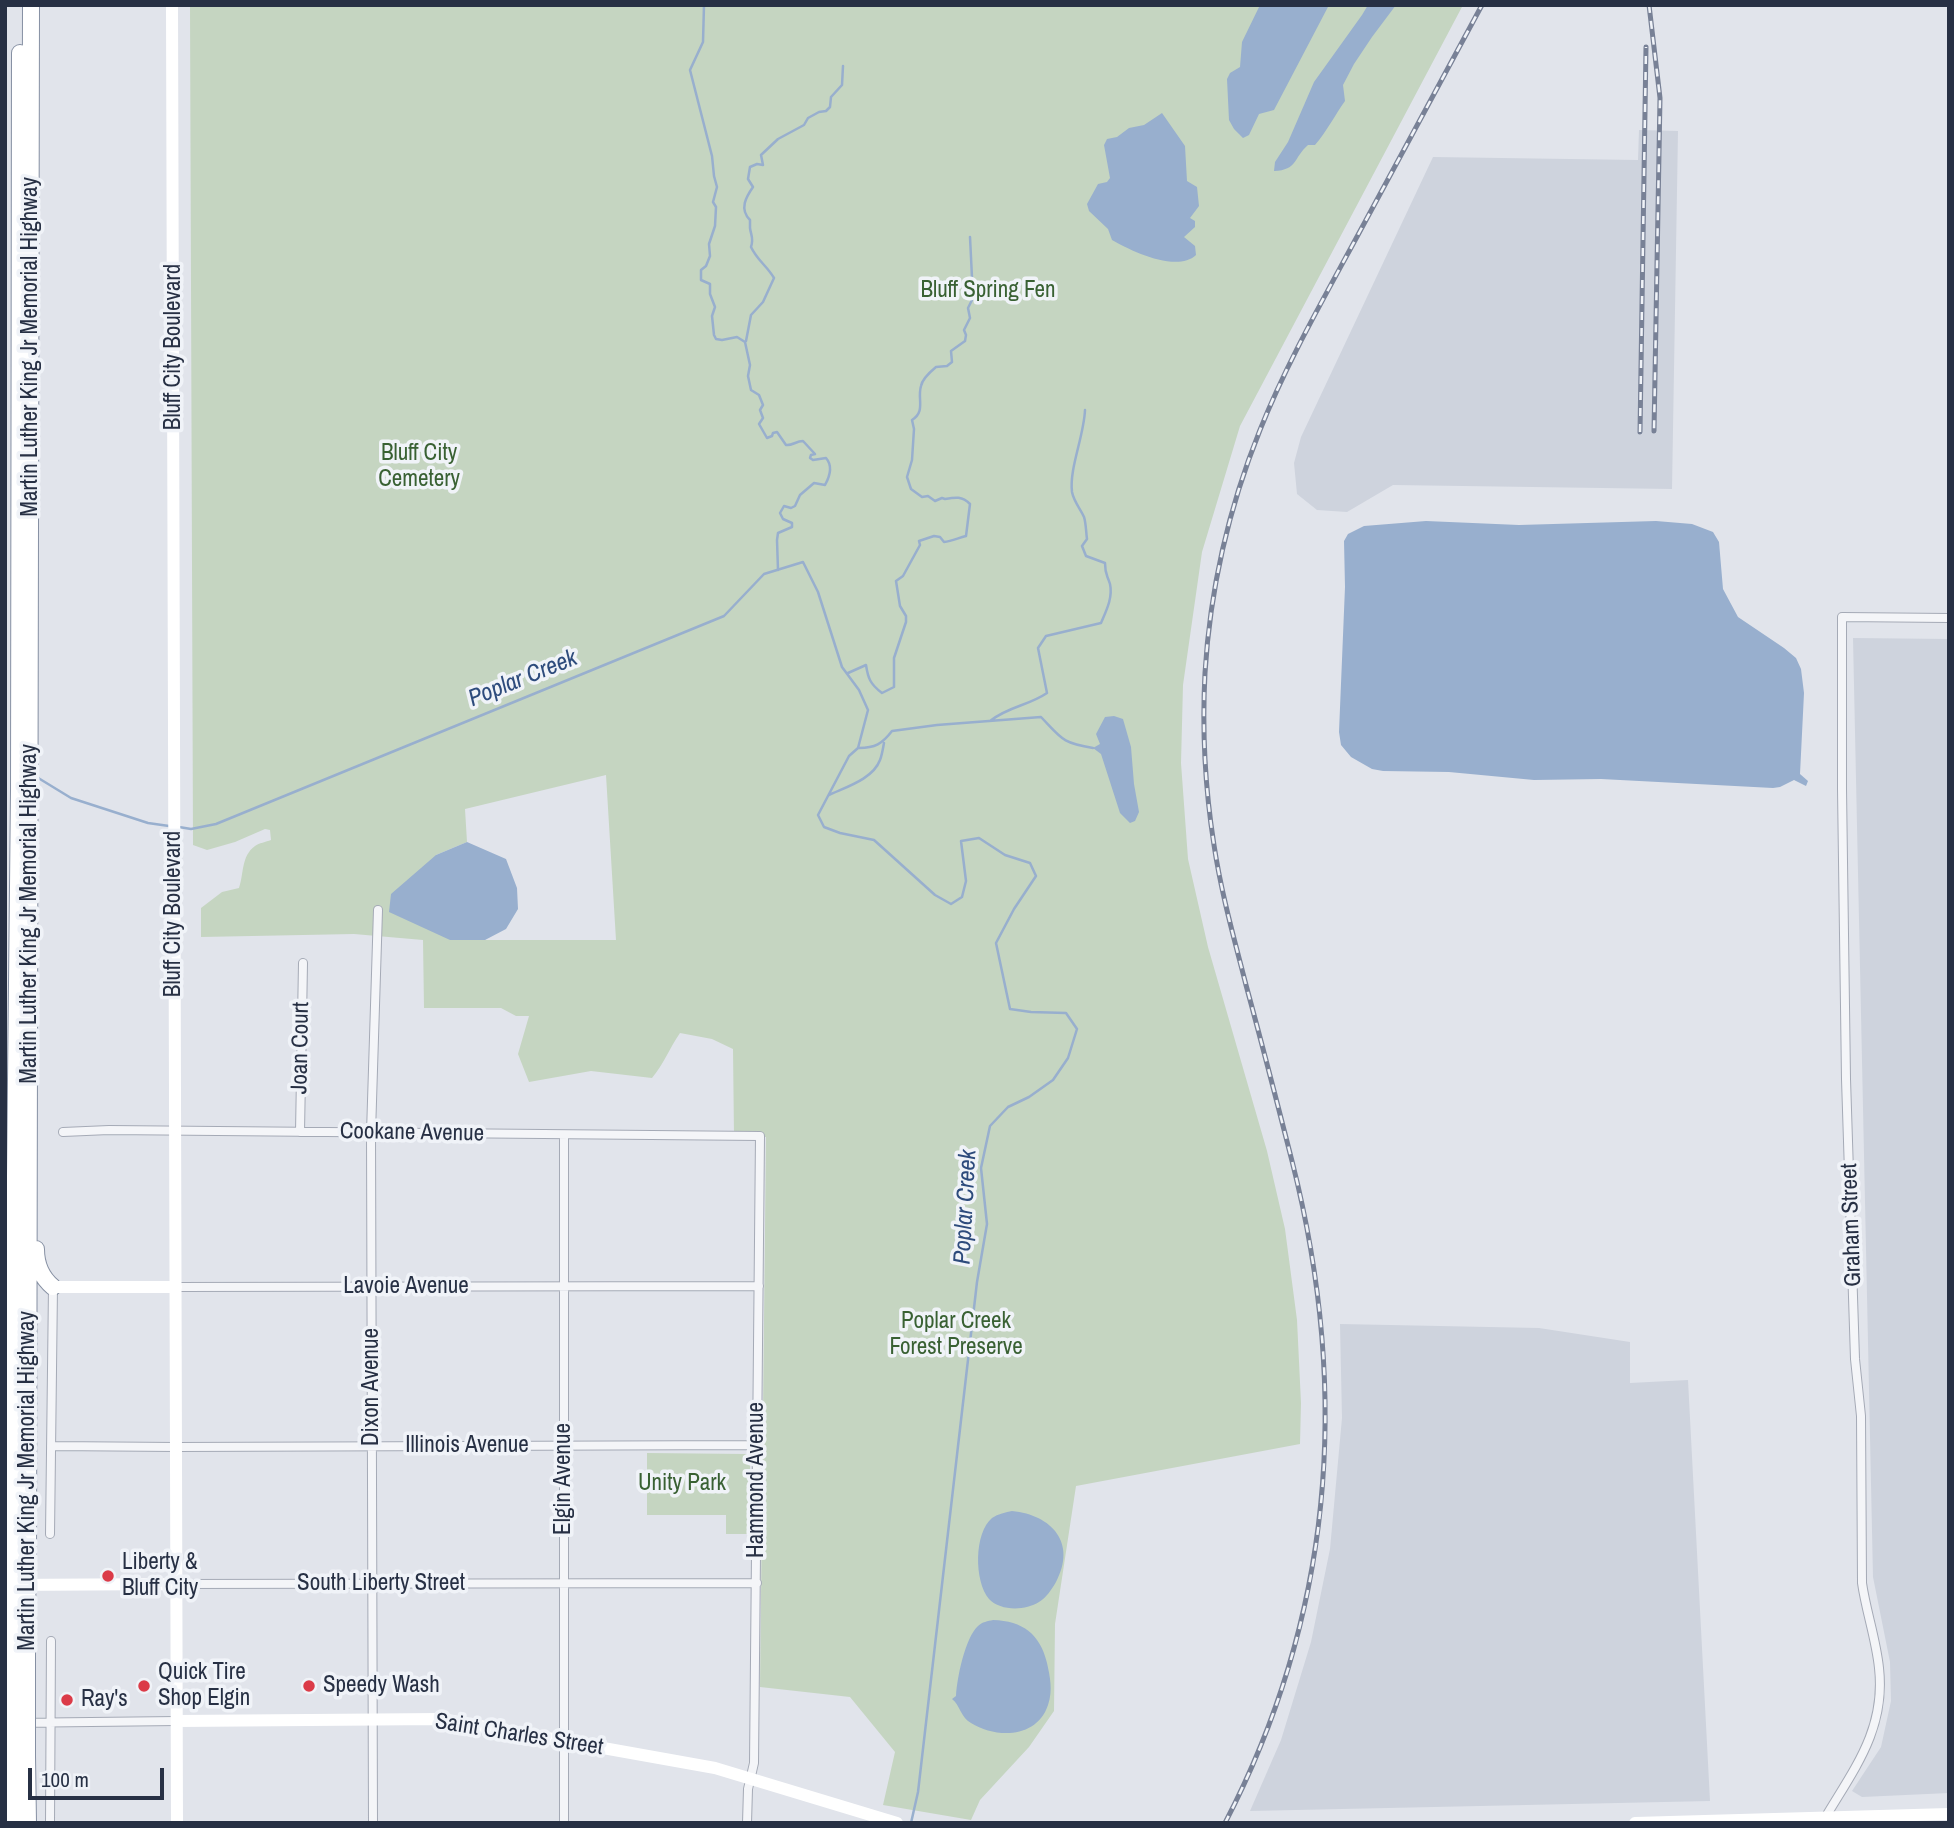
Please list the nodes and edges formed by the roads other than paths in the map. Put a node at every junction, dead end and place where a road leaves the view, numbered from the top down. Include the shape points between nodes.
1 (20, 5) edge
2 (31, 5) edge
3 (172, 5) edge
4 (1949, 618) edge
5 (25, 791) junction
6 (377, 910) dead end
7 (303, 963) dead end
8 (174, 1131) junction
9 (63, 1132) dead end
10 (300, 1132) junction
11 (371, 1133) junction
12 (564, 1135) junction
13 (760, 1136) joint
14 (28, 1156) junction
15 (564, 1286) junction
16 (759, 1286) junction
17 (53, 1287) junction
18 (176, 1287) junction
19 (372, 1287) junction
20 (15, 1399) junction
21 (5, 1429) edge
22 (757, 1445) junction
23 (51, 1446) junction
24 (372, 1446) junction
25 (564, 1446) junction
26 (176, 1447) junction
27 (50, 1534) dead end
28 (21, 1556) junction
29 (372, 1583) junction
30 (565, 1583) junction
31 (757, 1583) junction
32 (177, 1584) junction
33 (5, 1585) edge
34 (51, 1641) dead end
35 (374, 1720) junction
36 (177, 1721) junction
37 (5, 1723) edge
38 (50, 1723) junction
39 (564, 1742) junction
40 (20, 1756) junction
41 (751, 1779) junction
42 (1949, 1814) edge
43 (1825, 1818) junction
44 (15, 1823) edge
45 (28, 1823) edge
46 (50, 1823) edge
47 (177, 1823) edge
48 (373, 1823) edge
49 (564, 1823) edge
50 (747, 1823) edge
51 (897, 1823) edge
52 (1635, 1823) edge

1 - 5 highway, Martin Luther King Jr Memorial Highway via 19,747
2 - 5 highway, Martin Luther King Jr Memorial Highway via 31,759
3 - 8 main road, Bluff City Boulevard
4 - 43 street, Graham Street via 1842,617 1846,1079 1861,1416 1862,1583 1879,1666 1880,1704 1868,1744
5 - 14 highway, Martin Luther King Jr Memorial Highway
5 - 20 highway, Martin Luther King Jr Memorial Highway
6 - 11 street, Dixon Avenue
7 - 10 street, Joan Court
8 - 9 street, Cookane Avenue
8 - 10 street, Cookane Avenue
8 - 18 main road, Bluff City Boulevard
10 - 11 street, Cookane Avenue
11 - 12 street, Cookane Avenue
11 - 19 street, Dixon Avenue
12 - 13 street, Cookane Avenue
12 - 15 street, Elgin Avenue
13 - 16 street, Hammond Avenue
14 - 17 highway via 35,1188 36,1260
14 - 28 highway, Martin Luther King Jr Memorial Highway
15 - 16 street, Lavoie Avenue
15 - 19 street, Lavoie Avenue
15 - 25 street, Elgin Avenue
16 - 22 street, Hammond Avenue
17 - 18 main road, Lavoie Avenue
17 - 23 street
18 - 19 street, Lavoie Avenue
18 - 26 main road, Bluff City Boulevard
19 - 24 street, Dixon Avenue
20 - 21 highway
20 - 28 highway, Martin Luther King Jr Memorial Highway
22 - 25 street, Illinois Avenue
22 - 31 street, Hammond Avenue
23 - 26 street, Illinois Avenue
23 - 27 street
24 - 25 street, Illinois Avenue
24 - 26 street, Illinois Avenue
24 - 29 street, Dixon Avenue
25 - 30 street, Elgin Avenue
26 - 32 main road, Bluff City Boulevard
28 - 40 highway, Martin Luther King Jr Memorial Highway, bridge
29 - 30 street, South Liberty Street
29 - 32 street, South Liberty Street
29 - 35 street, Dixon Avenue
30 - 31 street, South Liberty Street
30 - 39 street, Elgin Avenue
31 - 41 street, Hammond Avenue
32 - 33 main road, South Liberty Street
32 - 36 main road, Bluff City Boulevard
34 - 38 street
35 - 36 main road, Saint Charles Street
35 - 39 main road, Saint Charles Street via 441,1719
35 - 48 street, Dixon Avenue
36 - 38 street, Saint Charles Street
36 - 47 main road, Bluff City Boulevard
37 - 38 street, Saint Charles Street
38 - 46 street
39 - 41 main road, Saint Charles Street via 715,1768
39 - 49 street, Elgin Avenue
40 - 44 highway, Martin Luther King Jr Memorial Highway
40 - 45 highway, Martin Luther King Jr Memorial Highway
41 - 50 street, Hammond Avenue
41 - 51 main road, Saint Charles Street
42 - 43 main road
43 - 52 main road

